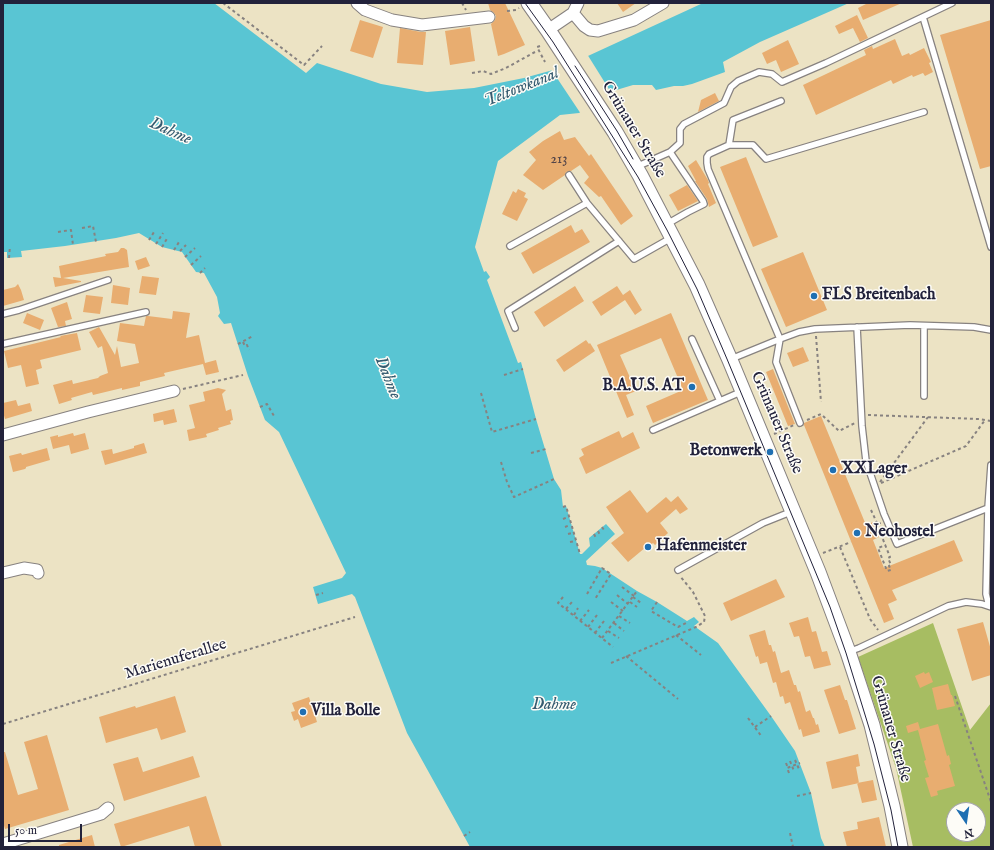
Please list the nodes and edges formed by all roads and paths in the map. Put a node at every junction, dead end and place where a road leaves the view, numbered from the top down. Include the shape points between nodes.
1 (223, 3) edge
2 (357, 3) edge
3 (529, 3) edge
4 (663, 3) edge
5 (952, 3) edge
6 (575, 8) edge
7 (489, 17) dead end
8 (923, 17) junction
9 (552, 35) junction
10 (322, 46) dead end
11 (540, 46) dead end
12 (535, 52) dead end
13 (545, 62) dead end
14 (472, 73) dead end
15 (781, 101) dead end
16 (924, 112) dead end
17 (729, 145) junction
18 (670, 152) junction
19 (636, 167) junction
20 (569, 175) dead end
21 (587, 203) junction
22 (82, 228) dead end
23 (670, 231) junction
24 (58, 232) dead end
25 (154, 232) dead end
26 (163, 233) dead end
27 (168, 237) dead end
28 (149, 240) dead end
29 (96, 242) dead end
30 (179, 242) dead end
31 (619, 242) junction
32 (156, 244) dead end
33 (73, 245) dead end
34 (186, 245) dead end
35 (10, 246) dead end
36 (510, 246) dead end
37 (991, 246) edge
38 (162, 247) dead end
39 (195, 248) dead end
40 (174, 250) dead end
41 (180, 251) dead end
42 (201, 256) dead end
43 (185, 257) dead end
44 (9, 258) dead end
45 (191, 265) dead end
46 (205, 268) dead end
47 (200, 273) dead end
48 (108, 280) dead end
49 (146, 312) dead end
50 (3, 314) edge
51 (924, 326) junction
52 (857, 327) junction
53 (515, 328) dead end
54 (815, 329) junction
55 (991, 330) edge
56 (253, 336) dead end
57 (780, 339) junction
58 (692, 340) dead end
59 (243, 342) junction
60 (3, 344) edge
61 (238, 344) dead end
62 (249, 350) dead end
63 (730, 360) junction
64 (523, 369) dead end
65 (243, 375) dead end
66 (504, 375) dead end
67 (174, 391) joint
68 (743, 391) junction
69 (481, 393) dead end
70 (924, 396) dead end
71 (720, 401) junction
72 (821, 402) dead end
73 (260, 407) dead end
74 (861, 415) junction
75 (274, 416) dead end
76 (928, 418) junction
77 (536, 419) dead end
78 (984, 420) junction
79 (991, 421) edge
80 (862, 422) junction
81 (800, 423) dead end
82 (653, 430) dead end
83 (839, 431) dead end
84 (3, 435) edge
85 (546, 449) dead end
86 (531, 453) dead end
87 (501, 462) dead end
88 (991, 465) edge
89 (554, 479) dead end
90 (988, 508) junction
91 (871, 510) dead end
92 (793, 511) junction
93 (568, 517) junction
94 (563, 518) dead end
95 (570, 525) junction
96 (565, 527) dead end
97 (602, 527) dead end
98 (882, 528) dead end
99 (598, 530) dead end
100 (604, 530) dead end
101 (883, 532) dead end
102 (572, 533) junction
103 (568, 534) dead end
104 (594, 534) dead end
105 (600, 535) dead end
106 (596, 538) dead end
107 (574, 541) junction
108 (570, 542) dead end
109 (851, 542) dead end
110 (886, 545) junction
111 (840, 546) junction
112 (578, 550) junction
113 (580, 554) dead end
114 (822, 554) dead end
115 (678, 570) joint
116 (3, 573) edge
117 (38, 573) dead end
118 (622, 587) dead end
119 (637, 591) dead end
120 (323, 593) dead end
121 (587, 594) dead end
122 (316, 595) dead end
123 (617, 595) dead end
124 (634, 596) junction
125 (563, 597) dead end
126 (595, 599) dead end
127 (572, 602) dead end
128 (611, 602) dead end
129 (657, 602) dead end
130 (641, 603) dead end
131 (990, 606) edge
132 (637, 607) dead end
133 (578, 608) dead end
134 (566, 609) dead end
135 (589, 610) dead end
136 (623, 611) dead end
137 (574, 615) dead end
138 (597, 616) dead end
139 (620, 616) dead end
140 (355, 617) dead end
141 (580, 621) dead end
142 (604, 622) dead end
143 (688, 622) dead end
144 (614, 623) junction
145 (630, 623) dead end
146 (588, 627) dead end
147 (608, 630) dead end
148 (624, 631) dead end
149 (595, 633) junction
150 (676, 635) junction
151 (881, 637) junction
152 (602, 638) junction
153 (619, 638) dead end
154 (613, 647) dead end
155 (848, 652) junction
156 (701, 655) dead end
157 (626, 656) junction
158 (611, 662) dead end
159 (955, 696) dead end
160 (678, 699) dead end
161 (771, 716) dead end
162 (748, 718) dead end
163 (3, 724) edge
164 (755, 728) junction
165 (762, 737) dead end
166 (795, 760) dead end
167 (790, 761) dead end
168 (786, 763) dead end
169 (798, 764) junction
170 (792, 766) junction
171 (788, 768) junction
172 (799, 770) dead end
173 (794, 771) dead end
174 (789, 773) dead end
175 (811, 793) dead end
176 (797, 796) dead end
177 (991, 802) edge
178 (108, 808) dead end
179 (470, 832) dead end
180 (790, 833) dead end
181 (464, 836) dead end
182 (3, 844) edge
183 (793, 847) edge
184 (900, 847) edge

1 - 10 path via 304,65
2 - 7 street via 365,10 392,20 422,26
3 - 9 main road, Grünauer Straße
4 - 6 street via 634,20 598,31 584,26
5 - 8 lane
6 - 9 street
8 - 18 lane via 782,82 772,74 759,72 738,81 731,87 724,103 684,124 680,129 680,143
8 - 37 lane
9 - 19 main road, Grünauer Straße
11 - 13 path via 537,47
12 - 14 path via 492,74 483,71
15 - 17 lane via 733,120
16 - 17 lane via 766,160 753,145
17 - 57 lane via 709,154 708,169
18 - 19 lane
18 - 23 lane via 704,201 704,204 688,212
19 - 23 main road, Grünauer Straße
20 - 21 lane
21 - 31 lane
21 - 36 lane
22 - 29 path via 93,226
23 - 31 lane via 634,259
23 - 63 main road, Grünauer Straße
24 - 33 path via 71,230
25 - 28 path
26 - 32 path
27 - 38 path
30 - 40 path
31 - 53 lane via 508,311
34 - 41 path
35 - 44 path
39 - 43 path
42 - 45 path
46 - 47 path
48 - 50 lane
49 - 60 lane
51 - 52 lane
51 - 55 lane
51 - 70 lane
52 - 54 lane
52 - 74 lane
54 - 57 lane
54 - 72 path
56 - 59 path
57 - 63 lane
57 - 81 lane via 776,362
58 - 71 lane
59 - 61 path
59 - 62 path
63 - 68 main road, Grünauer Straße
64 - 66 path
65 - 67 path
67 - 84 street
68 - 71 lane
68 - 92 main road, Grünauer Straße
69 - 77 path via 492,432
71 - 82 lane
73 - 75 path via 268,404
74 - 76 path
74 - 80 lane
76 - 78 path
76 - 78 path via 879,484 966,446
78 - 79 path
80 - 83 path
80 - 90 lane via 866,461 897,544
85 - 86 path
87 - 89 path via 514,497
88 - 90 lane
90 - 131 lane via 986,594
91 - 98 path
92 - 115 lane via 763,523
92 - 155 main road, Grünauer Straße
93 - 94 path
93 - 95 path
93 - 112 path via 564,507 566,506
95 - 96 path
95 - 102 path
97 - 100 path
99 - 105 path
101 - 110 path via 885,536 882,537
102 - 103 path
102 - 107 path
104 - 106 path
107 - 108 path
107 - 112 path
109 - 111 path
110 - 110 path via 891,565 891,570 888,571 878,548
111 - 114 path
111 - 151 path via 870,619
112 - 113 path
115 - 150 path via 678,574 693,592 705,616 704,622
116 - 117 street via 24,568 37,570
118 - 124 path
119 - 124 path
120 - 122 path
121 - 126 path via 602,568 611,574
123 - 132 path
124 - 130 path
124 - 144 path
125 - 149 path via 558,603
127 - 134 path
128 - 136 path
129 - 143 path via 651,611 678,626
131 - 151 lane via 966,602 948,606
133 - 137 path
135 - 141 path
138 - 146 path
139 - 145 path
140 - 163 path, Marienuferallee
142 - 149 path
144 - 148 path
144 - 152 path
147 - 153 path
149 - 152 path
150 - 156 path
150 - 157 path
151 - 155 lane
152 - 154 path
155 - 184 main road, Grünauer Straße via 872,725
157 - 158 path
157 - 160 path
159 - 177 path
161 - 164 path
162 - 164 path
164 - 165 path
166 - 169 path
167 - 170 path
168 - 171 path
169 - 170 path
169 - 172 path
170 - 171 path
170 - 173 path
171 - 174 path
175 - 176 path
178 - 182 street via 102,814
179 - 181 path
180 - 183 path

